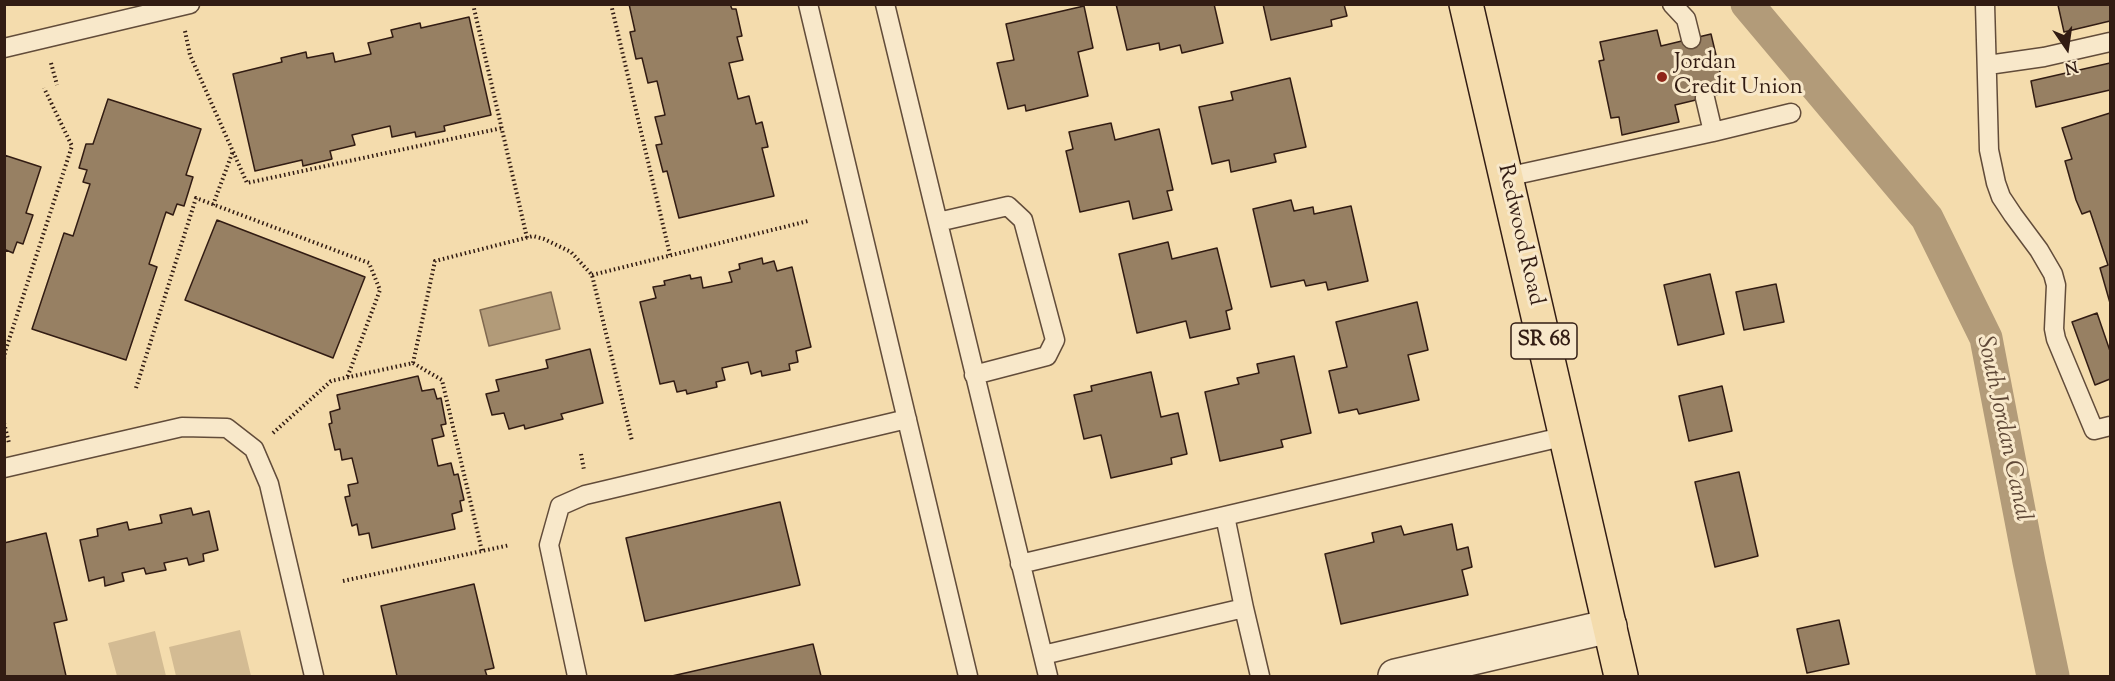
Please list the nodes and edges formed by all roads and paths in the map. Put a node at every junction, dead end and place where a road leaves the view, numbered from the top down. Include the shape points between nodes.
1 (190, 4) edge
2 (473, 4) edge
3 (611, 4) edge
4 (808, 4) edge
5 (885, 4) edge
6 (1672, 4) edge
7 (1985, 4) edge
8 (1473, 6) edge
9 (1691, 39) dead end
10 (2110, 42) edge
11 (4, 48) edge
12 (190, 55) dead end
13 (1988, 65) junction
14 (45, 88) dead end
15 (1705, 98) dead end
16 (1791, 113) dead end
17 (502, 128) junction
18 (1713, 132) junction
19 (233, 150) junction
20 (1506, 177) junction
21 (213, 205) junction
22 (808, 221) dead end
23 (938, 222) junction
24 (527, 238) junction
25 (670, 255) junction
26 (592, 275) junction
27 (4, 358) edge
28 (413, 363) junction
29 (974, 375) junction
30 (347, 378) junction
31 (136, 388) dead end
32 (907, 419) junction
33 (2110, 426) edge
34 (1566, 436) junction
35 (632, 441) dead end
36 (255, 448) junction
37 (4, 468) edge
38 (1225, 516) junction
39 (510, 545) dead end
40 (482, 551) junction
41 (1020, 564) junction
42 (344, 581) dead end
43 (1244, 608) junction
44 (1610, 627) junction
45 (1043, 655) junction
46 (314, 676) edge
47 (577, 676) edge
48 (968, 676) edge
49 (1048, 676) edge
50 (1260, 676) edge
51 (1395, 676) edge
52 (1621, 676) edge

1 - 11 lane
2 - 17 path
3 - 25 path
4 - 32 lane
5 - 23 lane
6 - 9 lane via 1686,19
7 - 13 lane
8 - 20 main road, Redwood Road / SR 68
10 - 13 lane
12 - 19 path
13 - 33 lane via 1989,150 1996,183 2001,197 2053,274 2056,339 2094,430
14 - 27 path via 72,146
15 - 18 lane
16 - 18 lane
17 - 19 path via 247,183
17 - 24 path
18 - 20 lane
19 - 21 path
20 - 34 main road, Redwood Road / SR 68
21 - 30 path via 369,263 380,290
21 - 31 path via 196,198
22 - 25 path
23 - 29 lane
23 - 29 lane via 1008,206 1023,220 1055,340 1047,356
24 - 26 path via 544,239 571,252
24 - 28 path via 435,261
25 - 26 path
26 - 35 path
28 - 30 path
28 - 40 path via 442,380
29 - 41 lane
30 - 36 path via 331,381
32 - 47 lane via 585,495 560,506 549,545
32 - 48 lane
34 - 38 lane
34 - 44 main road, Redwood Road / SR 68
36 - 37 lane via 227,428 182,427
36 - 46 lane via 269,484
38 - 41 lane
38 - 43 lane
39 - 40 path
40 - 42 path
41 - 45 lane
43 - 45 lane
43 - 50 lane
44 - 51 street
44 - 52 main road, Redwood Road / SR 68
45 - 49 lane

